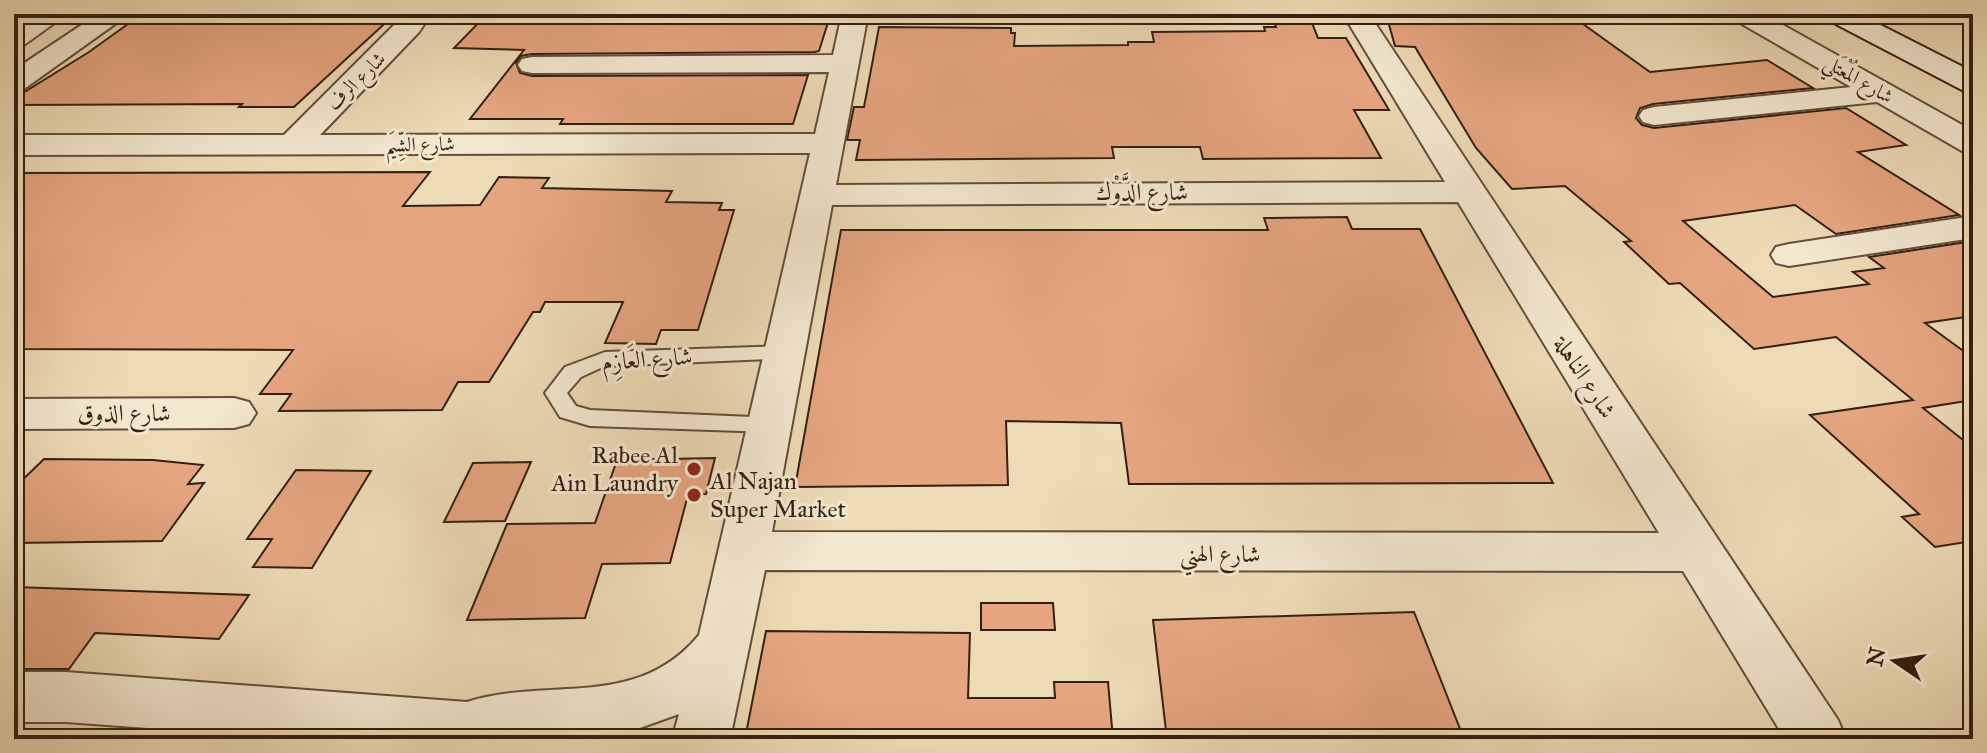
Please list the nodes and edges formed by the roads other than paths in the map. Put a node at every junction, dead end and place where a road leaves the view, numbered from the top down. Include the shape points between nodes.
1 (54, 14) edge
2 (116, 14) edge
3 (418, 14) edge
4 (855, 14) edge
5 (1356, 14) edge
6 (1744, 14) edge
7 (1838, 14) edge
8 (1893, 14) edge
9 (14, 39) edge
10 (1967, 51) dead end
11 (844, 63) junction
12 (532, 65) dead end
13 (14, 83) edge
14 (1973, 84) edge
15 (1883, 92) junction
16 (1654, 116) dead end
17 (827, 143) junction
18 (1973, 144) edge
19 (14, 145) edge
20 (292, 145) junction
21 (1467, 192) junction
22 (818, 195) junction
23 (1973, 227) edge
24 (1789, 255) dead end
25 (787, 353) junction
26 (234, 413) dead end
27 (14, 414) edge
28 (770, 424) junction
29 (744, 551) junction
30 (1697, 552) junction
31 (724, 644) junction
32 (14, 697) edge
33 (453, 732) edge
34 (701, 739) edge
35 (1817, 739) edge

1 - 9 street
2 - 13 street
3 - 20 street, شارع الرف
4 - 11 street
5 - 21 street, شارع الناهلة
6 - 15 street, شارع المُعْتَلي
7 - 14 main road
8 - 10 main road
11 - 12 street
11 - 17 street
15 - 16 street
15 - 18 street, شارع المُعْتَلي
17 - 20 street, شارع الشِّيَم
17 - 22 street
19 - 20 street, شارع الشِّيَم
21 - 22 street, شارع الدَّوْك
21 - 30 street, شارع الناهلة
22 - 25 street
23 - 24 street
25 - 28 street
25 - 28 lane, شارع العَازِم via 594,360 562,380 556,393 559,406 571,415 590,418
26 - 27 street, شارع الذوق
28 - 29 street
29 - 30 street, شارع الهني
29 - 31 street
30 - 35 street, شارع الناهلة
31 - 33 street via 698,675 635,707 495,720
31 - 34 street
32 - 33 street via 66,697

